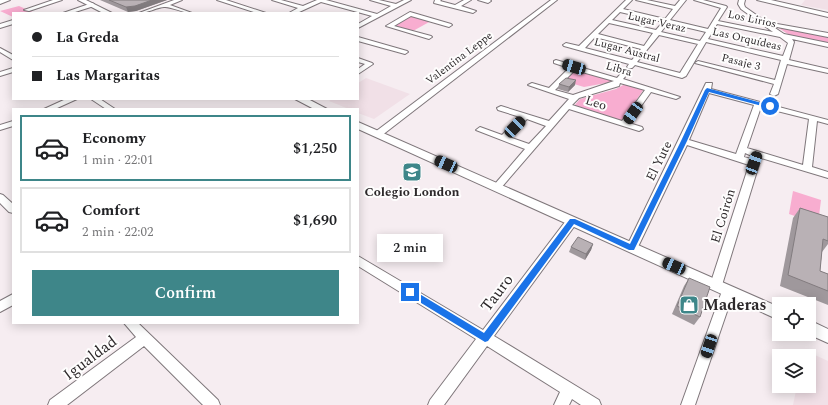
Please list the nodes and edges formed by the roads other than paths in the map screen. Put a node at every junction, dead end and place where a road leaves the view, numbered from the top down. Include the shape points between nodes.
1 (6, 0) edge
2 (59, 0) edge
3 (157, 0) edge
4 (179, 0) edge
5 (220, 0) edge
6 (238, 0) edge
7 (275, 0) edge
8 (321, 0) edge
9 (373, 0) edge
10 (408, 0) edge
11 (438, 0) edge
12 (468, 0) edge
13 (481, 0) edge
14 (554, 0) edge
15 (629, 0) edge
16 (639, 0) edge
17 (683, 0) edge
18 (697, 0) edge
19 (742, 0) edge
20 (761, 0) edge
21 (768, 0) edge
22 (0, 2) edge
23 (87, 2) edge
24 (488, 2) dead end
25 (230, 3) junction
26 (167, 4) junction
27 (396, 6) junction
28 (456, 7) junction
29 (303, 8) junction
30 (677, 8) junction
31 (27, 10) dead end
32 (619, 10) junction
33 (472, 11) dead end
34 (68, 12) edge
35 (107, 12) edge
36 (145, 12) edge
37 (187, 12) edge
38 (260, 12) edge
39 (294, 12) edge
40 (828, 14) edge
41 (378, 16) junction
42 (399, 20) junction
43 (434, 21) junction
44 (608, 21) junction
45 (667, 21) junction
46 (12, 22) edge
47 (715, 22) junction
48 (764, 22) junction
49 (428, 25) dead end
50 (449, 25) dead end
51 (0, 26) edge
52 (359, 26) edge
53 (421, 29) dead end
54 (710, 30) junction
55 (414, 33) junction
56 (657, 33) junction
57 (594, 35) junction
58 (828, 35) edge
59 (785, 36) junction
60 (430, 37) dead end
61 (359, 39) edge
62 (703, 42) junction
63 (566, 45) dead end
64 (828, 45) edge
65 (645, 48) junction
66 (580, 49) junction
67 (1, 50) dead end
68 (405, 52) dead end
69 (12, 57) edge
70 (359, 60) edge
71 (785, 60) junction
72 (556, 62) dead end
73 (698, 63) dead end
74 (574, 67) junction
75 (629, 67) junction
76 (12, 70) edge
77 (359, 71) edge
78 (828, 71) edge
79 (0, 74) edge
80 (619, 80) junction
81 (777, 83) junction
82 (532, 85) dead end
83 (650, 89) junction
84 (550, 91) junction
85 (676, 97) dead end
86 (574, 98) junction
87 (70, 100) edge
88 (97, 100) edge
89 (308, 100) edge
90 (772, 100) junction
91 (758, 103) junction
92 (568, 106) junction
93 (50, 108) edge
94 (109, 108) edge
95 (320, 108) edge
96 (501, 108) dead end
97 (526, 116) junction
98 (813, 118) junction
99 (828, 122) edge
100 (12, 123) edge
101 (624, 124) junction
102 (359, 125) edge
103 (552, 125) junction
104 (0, 128) edge
105 (639, 129) dead end
106 (480, 130) dead end
107 (378, 134) junction
108 (504, 138) junction
109 (684, 141) junction
110 (531, 148) junction
111 (741, 154) junction
112 (756, 159) junction
113 (807, 169) junction
114 (828, 175) edge
115 (497, 187) junction
116 (0, 198) edge
117 (8, 209) edge
118 (572, 221) junction
119 (632, 248) junction
120 (359, 261) edge
121 (722, 288) junction
122 (12, 300) edge
123 (0, 307) edge
124 (772, 311) edge
125 (131, 324) edge
126 (816, 330) edge
127 (828, 336) edge
128 (145, 338) junction
129 (485, 338) junction
130 (569, 390) junction
131 (55, 405) edge
132 (214, 405) edge
133 (435, 405) edge
134 (561, 405) edge
135 (594, 405) edge
136 (688, 405) edge

1 - 22 main road
2 - 31 street
3 - 26 street
4 - 26 street
5 - 25 street
6 - 25 street
7 - 29 street
8 - 29 street
8 - 41 street
9 - 27 street
10 - 27 street
11 - 28 street via 436,2
12 - 28 street
13 - 24 street
14 - 107 street, Valentina Leppe
15 - 32 street
16 - 30 street
17 - 30 street
18 - 47 street via 724,7
19 - 48 street via 740,4 743,8
20 - 40 main road
21 - 40 main road
23 - 34 street
23 - 35 street
25 - 38 street
26 - 36 street
26 - 37 street
27 - 41 street
28 - 33 street
29 - 39 street
30 - 45 street
32 - 44 street
32 - 45 street
41 - 42 street
41 - 52 street
42 - 43 street via 410,14
42 - 55 street via 389,26
43 - 49 street
43 - 50 street
44 - 56 street, Lugar Veraz
44 - 57 street
45 - 54 street
45 - 56 street
46 - 51 street
47 - 54 street
47 - 59 street, Los Lirios
48 - 58 street
48 - 59 street
53 - 55 street
54 - 62 street
55 - 60 street
56 - 62 street, Lugar Veraz
56 - 65 street
57 - 65 street
57 - 66 street
59 - 64 street, Los Lirios
59 - 71 street via 790,42
61 - 68 street
62 - 71 street, Las Orquídeas
62 - 75 street, Lugar Austral via 682,76
63 - 66 street, Lugar Austral
65 - 75 street
66 - 75 street, Lugar Austral
67 - 69 street
70 - 77 street via 370,64
71 - 78 street, Las Orquídeas
71 - 81 street
72 - 74 street, Libra
73 - 81 street, Pasaje 3
74 - 80 street, Libra
74 - 84 street
75 - 80 street
76 - 79 street
80 - 83 street, Libra
80 - 86 street via 616,84
81 - 90 street
82 - 84 street, Leo
83 - 85 street, Libra
83 - 101 street
84 - 86 street, Leo
86 - 92 street
87 - 93 street
88 - 94 street
89 - 95 street
90 - 91 street
90 - 98 street
91 - 109 street, El Yute via 708,88
91 - 111 street
92 - 101 street, Leo
92 - 103 street
96 - 97 street
97 - 103 street
97 - 108 street
98 - 99 street
98 - 113 street
100 - 104 street
101 - 105 street, Leo
102 - 107 street
103 - 110 street
106 - 108 street
107 - 115 street
108 - 110 street
109 - 111 street
109 - 119 street, El Yute
110 - 115 street
111 - 112 street
112 - 113 street
112 - 121 street, El Coirón
113 - 114 street
115 - 118 street
116 - 117 street
118 - 119 street
118 - 129 street, Tauro
119 - 121 street
120 - 129 street
121 - 124 street
121 - 136 street, El Coirón
122 - 123 street
125 - 128 street
126 - 127 street
128 - 131 street, Igualdad
128 - 132 street
129 - 130 street
129 - 133 street, Tauro
130 - 134 street
130 - 135 street

